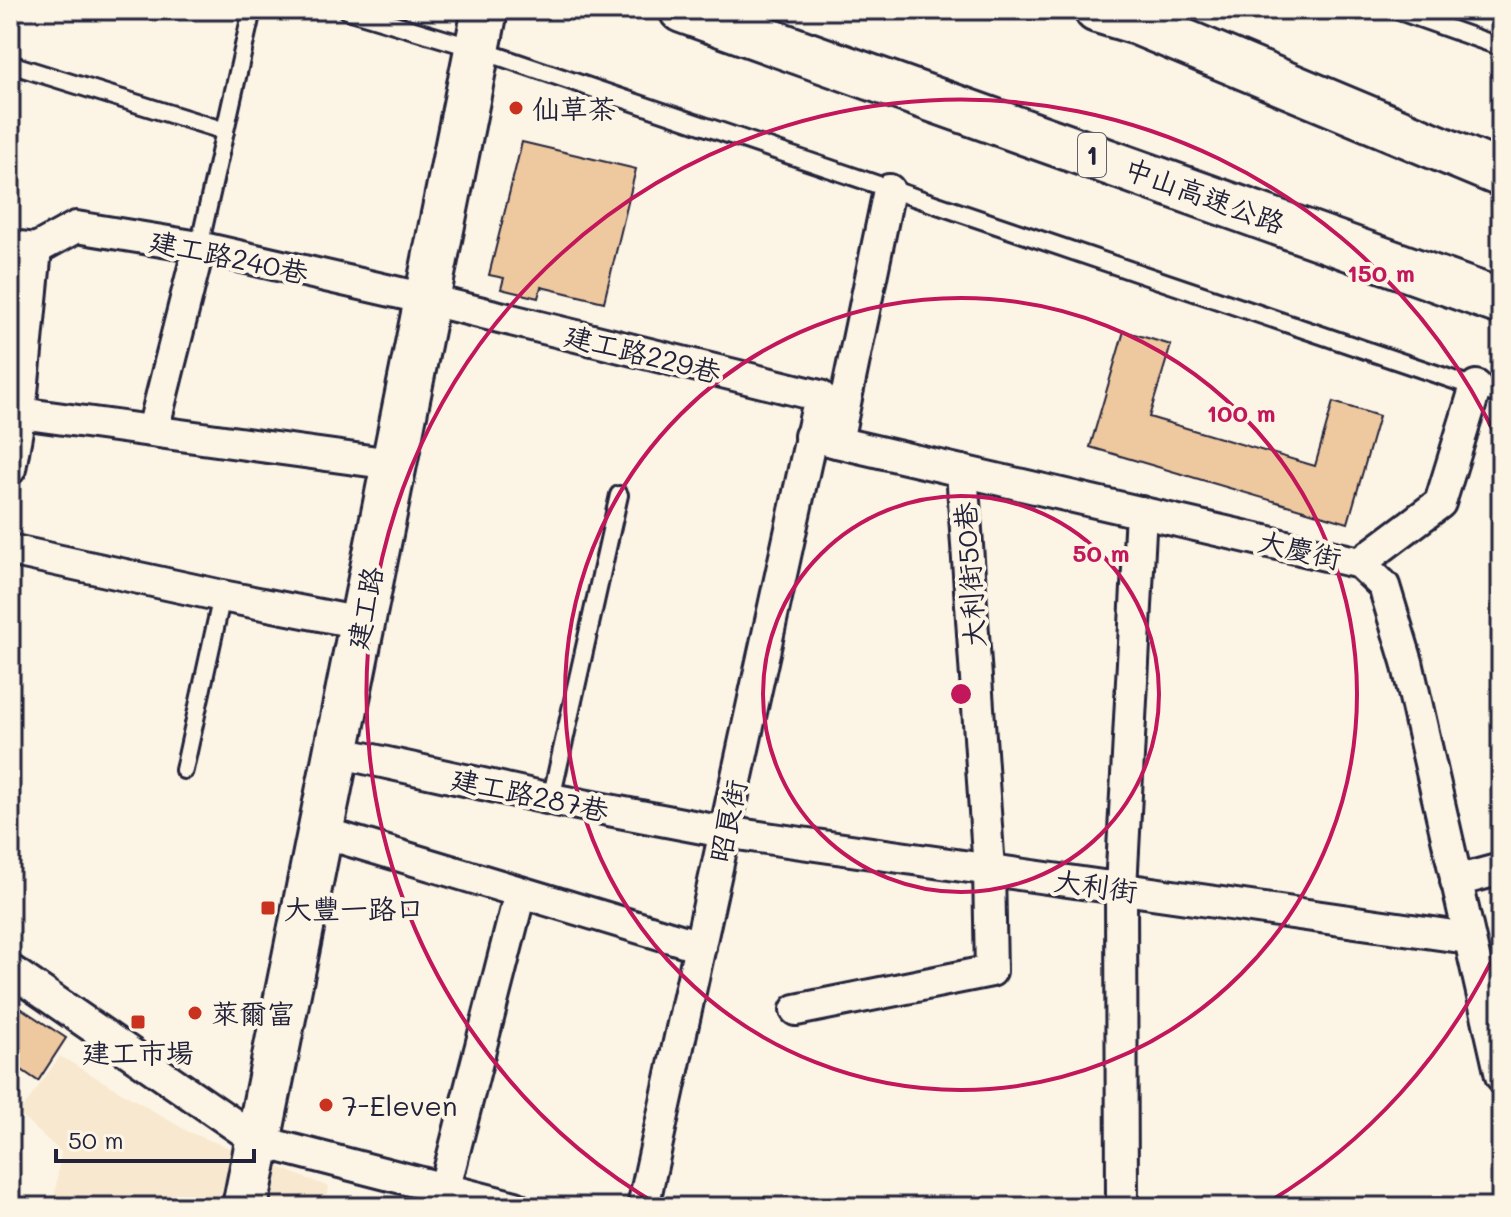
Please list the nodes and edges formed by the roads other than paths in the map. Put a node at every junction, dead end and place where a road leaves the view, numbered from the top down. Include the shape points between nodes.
1 (252, 10) edge
2 (347, 10) edge
3 (682, 10) edge
4 (1097, 10) edge
5 (1396, 10) edge
6 (481, 30) edge
7 (1501, 47) edge
8 (10, 64) edge
9 (225, 131) junction
10 (1501, 174) edge
11 (889, 190) junction
12 (199, 247) junction
13 (23, 248) edge
14 (426, 299) junction
15 (1501, 302) edge
16 (1489, 391) edge
17 (20, 413) junction
18 (153, 430) junction
19 (824, 439) junction
20 (392, 464) junction
21 (10, 469) edge
22 (962, 471) junction
23 (619, 495) dead end
24 (1141, 512) junction
25 (10, 550) edge
26 (1360, 563) junction
27 (222, 596) junction
28 (361, 623) junction
29 (337, 752) junction
30 (184, 770) dead end
31 (551, 799) junction
32 (321, 832) junction
33 (724, 832) junction
34 (1501, 869) edge
35 (989, 870) junction
36 (1456, 881) junction
37 (1121, 888) junction
38 (520, 893) junction
39 (1468, 938) junction
40 (700, 946) junction
41 (10, 970) edge
42 (796, 1010) dead end
43 (1501, 1076) edge
44 (258, 1141) junction
45 (444, 1191) junction
46 (245, 1207) edge
47 (515, 1207) edge
48 (643, 1207) edge
49 (1122, 1207) edge

1 - 9 lane
2 - 6 lane
3 - 15 main road, 中山高速公路 / 1
4 - 10 main road
5 - 7 lane
6 - 11 lane
6 - 14 main road, 建工路
8 - 9 lane
9 - 12 lane
11 - 16 lane
11 - 19 street
12 - 13 street, 建工路240巷 via 76,227
12 - 14 street, 建工路240巷
12 - 18 street
13 - 17 street
14 - 19 street, 建工路229巷 via 820,396
14 - 20 main road, 建工路
16 - 26 street via 1440,503
17 - 18 street
17 - 21 street
18 - 20 street
19 - 22 street, 大慶街
19 - 33 street, 昭良街
20 - 28 main road, 建工路
22 - 24 street, 大慶街
22 - 35 street, 大利街50巷
23 - 31 lane
24 - 26 street, 大慶街
24 - 37 street
25 - 27 street
26 - 36 street, 大慶街 via 1384,586 1407,662
27 - 28 street
27 - 30 lane
28 - 29 main road, 建工路
29 - 31 street, 建工路287巷
29 - 32 main road, 建工路
31 - 33 street, 建工路287巷
32 - 38 street
32 - 44 main road, 建工路
33 - 35 street, 大利街
33 - 40 street, 昭良街
34 - 36 street
35 - 37 street, 大利街
35 - 42 street, 大利街50巷 via 991,971
36 - 39 street, 大慶街
37 - 39 street, 大利街
37 - 49 street
38 - 40 street
38 - 45 street
39 - 43 street, 大慶街
40 - 48 street, 昭良街
41 - 44 street
44 - 45 street
44 - 46 main road, 建工路
45 - 47 street

